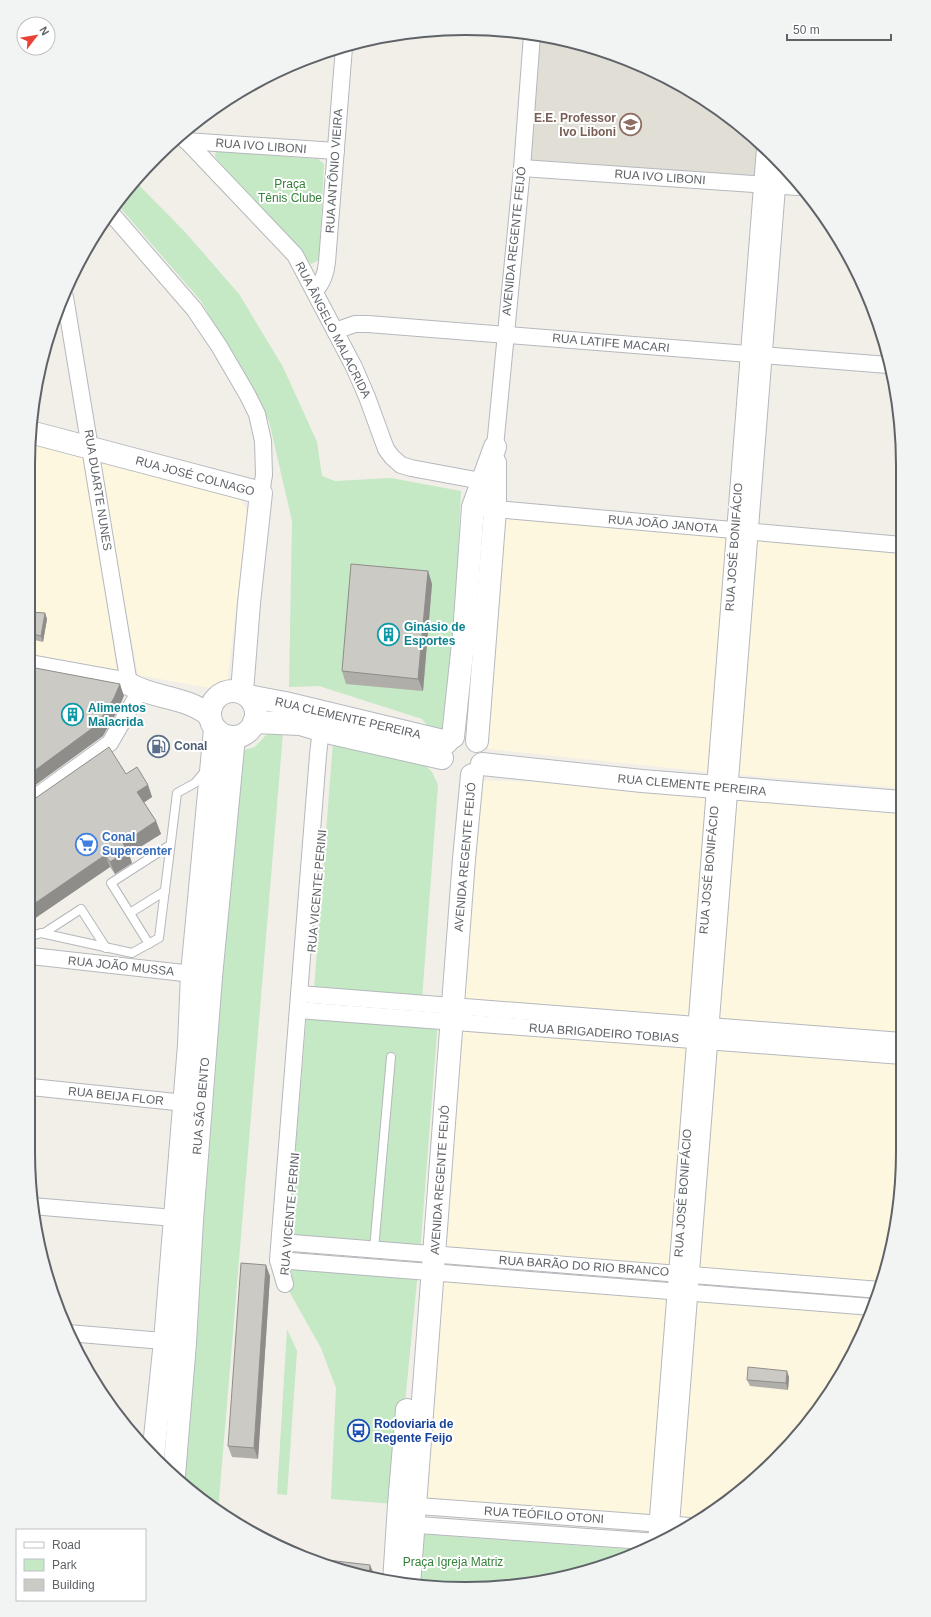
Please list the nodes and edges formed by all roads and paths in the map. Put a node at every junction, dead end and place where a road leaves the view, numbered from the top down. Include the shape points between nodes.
1 (532, 40) edge
2 (344, 53) edge
3 (186, 138) edge
4 (185, 139) edge
5 (336, 151) junction
6 (767, 158) edge
7 (522, 168) junction
8 (776, 168) edge
9 (770, 184) junction
10 (793, 186) edge
11 (114, 217) edge
12 (315, 291) junction
13 (66, 305) edge
14 (335, 331) junction
15 (505, 335) junction
16 (757, 355) junction
17 (884, 365) edge
18 (36, 434) edge
19 (91, 447) junction
20 (495, 447) joint
21 (489, 483) junction
22 (261, 493) junction
23 (473, 507) junction
24 (495, 510) junction
25 (743, 531) junction
26 (896, 544) edge
27 (474, 635) junction
28 (35, 667) edge
29 (134, 688) junction
30 (245, 694) junction
31 (254, 722) junction
32 (327, 723) junction
33 (220, 727) junction
34 (447, 746) junction
35 (475, 762) junction
36 (212, 764) junction
37 (723, 781) junction
38 (896, 788) edge
39 (35, 797) edge
40 (896, 801) edge
41 (170, 845) junction
42 (165, 891) junction
43 (130, 913) junction
44 (44, 933) junction
45 (35, 934) edge
46 (149, 944) junction
47 (106, 948) junction
48 (35, 956) edge
49 (202, 975) junction
50 (303, 1002) junction
51 (445, 1013) junction
52 (703, 1033) junction
53 (896, 1041) edge
54 (896, 1055) edge
55 (391, 1057) dead end
56 (35, 1087) edge
57 (192, 1104) junction
58 (39, 1207) edge
59 (183, 1219) junction
60 (284, 1242) junction
61 (374, 1250) junction
62 (283, 1261) joint
63 (426, 1263) junction
64 (684, 1274) junction
65 (873, 1289) edge
66 (682, 1292) junction
67 (867, 1307) edge
68 (75, 1334) edge
69 (175, 1342) junction
70 (155, 1449) edge
71 (169, 1463) edge
72 (407, 1515) junction
73 (661, 1535) edge
74 (395, 1576) edge
75 (410, 1578) edge

1 - 7 street, AVENIDA REGENTE FEIJÓ
2 - 5 street, RUA ANTÔNIO VIEIRA
3 - 5 street, RUA IVO LIBONI
4 - 12 street, RUA ÂNGELO MALACRIDA via 291,250
5 - 12 street, RUA ANTÔNIO VIEIRA via 326,273
6 - 9 street, RUA JOSÉ BONIFÁCIO
7 - 9 street, RUA IVO LIBONI
7 - 15 street, AVENIDA REGENTE FEIJÓ
8 - 9 street, RUA JOSÉ BONIFÁCIO
9 - 10 street, RUA IVO LIBONI
9 - 16 street, RUA JOSÉ BONIFÁCIO
11 - 22 street via 194,309 247,394 257,414 263,441 264,475
12 - 14 street, RUA ÂNGELO MALACRIDA
13 - 19 street, RUA DUARTE NUNES
14 - 15 street, RUA LATIFE MACARI via 355,324 368,324
14 - 21 street, RUA ÂNGELO MALACRIDA via 392,458 401,465 411,468
15 - 16 street, RUA LATIFE MACARI
15 - 20 street, AVENIDA REGENTE FEIJÓ
16 - 17 street, RUA LATIFE MACARI
16 - 25 street, RUA JOSÉ BONIFÁCIO
18 - 19 street, RUA JOSÉ COLNAGO
19 - 22 street, RUA JOSÉ COLNAGO
19 - 29 street, RUA DUARTE NUNES
20 - 21 street, AVENIDA REGENTE FEIJÓ
21 - 23 street, AVENIDA REGENTE FEIJÓ
21 - 24 street, AVENIDA REGENTE FEIJÓ
22 - 30 street, RUA JOSÉ COLNAGO via 249,602
23 - 24 street, RUA JOÃO JANOTA
23 - 27 street, AVENIDA REGENTE FEIJÓ
24 - 25 street, RUA JOÃO JANOTA
24 - 27 street, AVENIDA REGENTE FEIJÓ
25 - 26 street, RUA JOÃO JANOTA
25 - 37 street, RUA JOSÉ BONIFÁCIO
27 - 34 street, AVENIDA REGENTE FEIJÓ
27 - 35 street, AVENIDA REGENTE FEIJÓ
28 - 29 street
29 - 33 street via 198,707
29 - 39 street via 110,743
30 - 31 street via 253,701
30 - 32 street, RUA CLEMENTE PEREIRA
30 - 33 street via 234,690 220,694 211,705
31 - 32 street, RUA CLEMENTE PEREIRA
31 - 33 street via 246,732
32 - 34 street, RUA CLEMENTE PEREIRA
32 - 50 street, RUA VICENTE PERINI
33 - 36 street, RUA SÃO BENTO
33 - 49 street, RUA SÃO BENTO
34 - 35 street, RUA CLEMENTE PEREIRA via 463,735 468,736
34 - 35 street via 444,764 453,775
35 - 37 street, RUA CLEMENTE PEREIRA
35 - 51 street, AVENIDA REGENTE FEIJÓ via 457,858
36 - 41 lane via 195,783 177,793
36 - 49 street, RUA SÃO BENTO
37 - 38 street, RUA CLEMENTE PEREIRA
37 - 40 street, RUA CLEMENTE PEREIRA
37 - 52 street, RUA JOSÉ BONIFÁCIO
41 - 42 lane
41 - 43 lane via 111,883
42 - 43 lane
42 - 46 lane via 159,938
43 - 46 lane
44 - 45 lane
44 - 47 lane
44 - 47 lane via 81,909
46 - 47 lane via 132,953
48 - 49 street, RUA JOÃO MUSSA
49 - 57 street, RUA SÃO BENTO via 189,1045
50 - 51 street, RUA BRIGADEIRO TOBIAS
50 - 60 street, RUA VICENTE PERINI
51 - 52 street, RUA BRIGADEIRO TOBIAS
51 - 63 street, AVENIDA REGENTE FEIJÓ
52 - 53 street, RUA BRIGADEIRO TOBIAS
52 - 54 street, RUA BRIGADEIRO TOBIAS
52 - 64 street, RUA JOSÉ BONIFÁCIO
55 - 61 lane
56 - 57 street, RUA BEIJA FLOR
57 - 59 street, RUA SÃO BENTO
58 - 59 street
59 - 69 street, RUA SÃO BENTO
60 - 61 street, RUA BARÃO DO RIO BRANCO
60 - 62 street, RUA VICENTE PERINI
61 - 63 street, RUA BARÃO DO RIO BRANCO
62 - 63 street, RUA BARÃO DO RIO BRANCO
63 - 64 street, RUA BARÃO DO RIO BRANCO
63 - 66 street, RUA BARÃO DO RIO BRANCO
63 - 72 street, AVENIDA REGENTE FEIJÓ
64 - 65 street, RUA BARÃO DO RIO BRANCO
64 - 66 street, RUA JOSÉ BONIFÁCIO
66 - 67 street, RUA BARÃO DO RIO BRANCO
66 - 73 street, RUA JOSÉ BONIFÁCIO
68 - 69 street
69 - 70 street, RUA SÃO BENTO
69 - 71 street, RUA SÃO BENTO
72 - 73 street, RUA TEÓFILO OTONI
72 - 74 street, AVENIDA REGENTE FEIJÓ
72 - 75 street, AVENIDA REGENTE FEIJÓ

